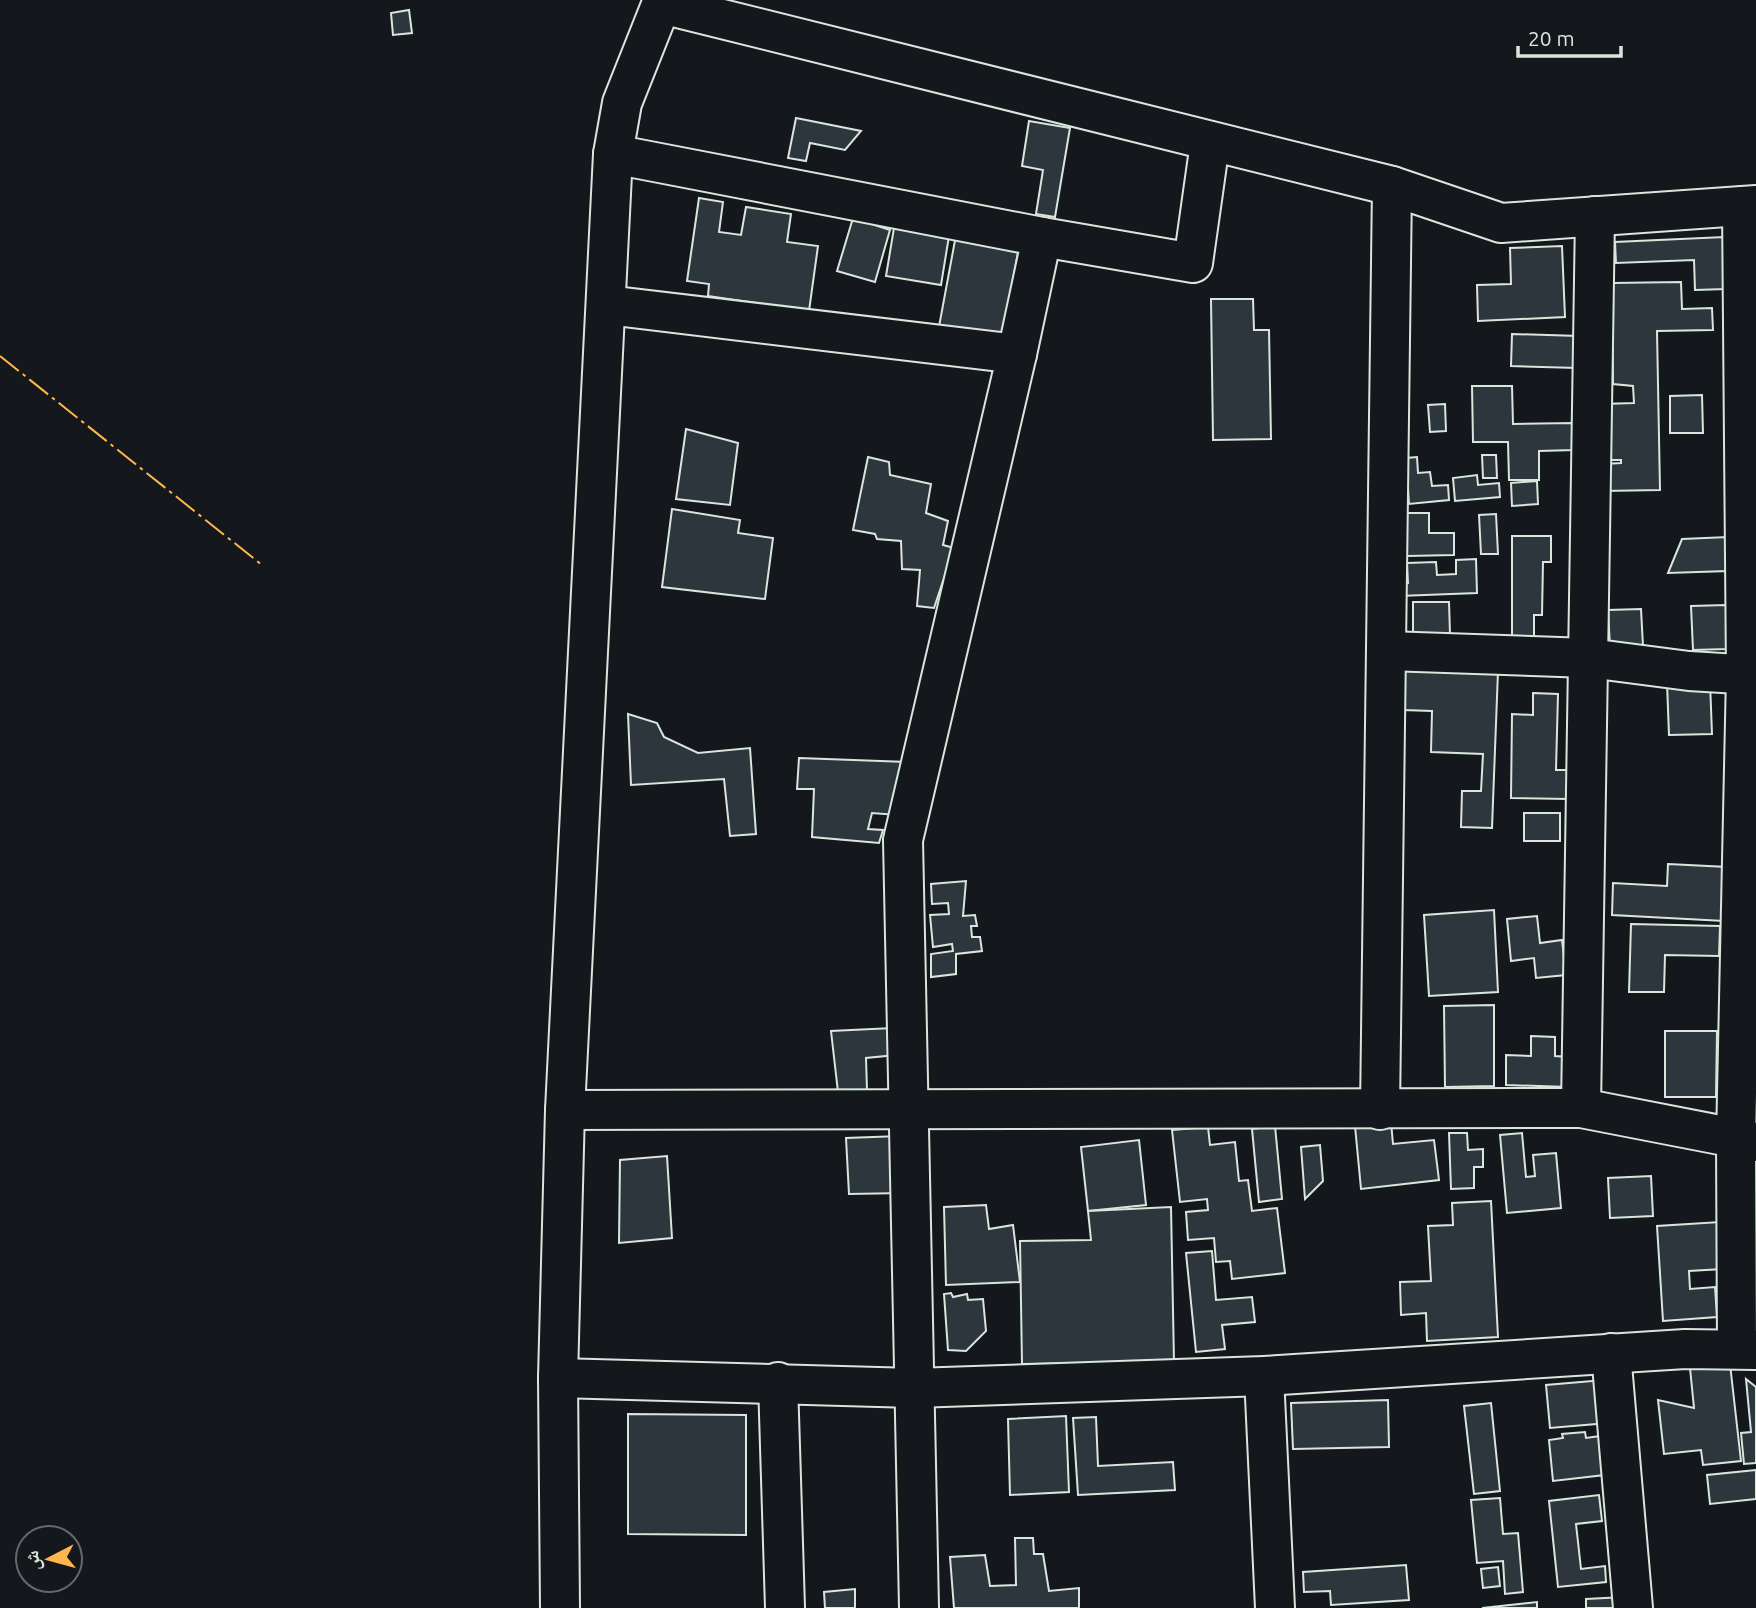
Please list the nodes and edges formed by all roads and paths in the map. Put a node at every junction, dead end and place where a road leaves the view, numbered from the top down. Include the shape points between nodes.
1 (663, 2) edge
2 (1210, 143) junction
3 (613, 154) junction
4 (1392, 186) junction
5 (1749, 205) edge
6 (1595, 216) junction
7 (1042, 237) junction
8 (607, 305) junction
9 (1017, 354) junction
10 (1387, 651) junction
11 (1589, 658) junction
12 (1751, 675) edge
13 (1581, 1108) junction
14 (565, 1110) junction
15 (908, 1110) junction
16 (1380, 1110) junction
17 (1746, 1141) edge
18 (1747, 1349) edge
19 (1611, 1353) junction
20 (1264, 1376) junction
21 (558, 1378) junction
22 (778, 1382) junction
23 (914, 1388) junction
24 (560, 1608) edge
25 (785, 1608) edge
26 (919, 1608) edge
27 (1275, 1608) edge
28 (1633, 1608) edge

1 - 2 street
1 - 3 street via 622,103
2 - 4 street
2 - 7 street via 1193,263
3 - 7 street
3 - 8 street
4 - 6 street via 1501,223
4 - 10 street
5 - 6 street
5 - 12 street
6 - 11 street
7 - 9 street
8 - 9 street
8 - 14 street
9 - 15 street via 903,841
10 - 11 street
10 - 16 street
11 - 12 street
11 - 13 street
12 - 17 street
13 - 16 street
13 - 17 street
14 - 15 street
14 - 21 street
15 - 16 street
15 - 23 street
17 - 18 street
18 - 19 street
19 - 20 street
19 - 28 street
20 - 23 street
20 - 27 street
21 - 22 street
21 - 24 street
22 - 23 street
22 - 25 street
23 - 26 street

